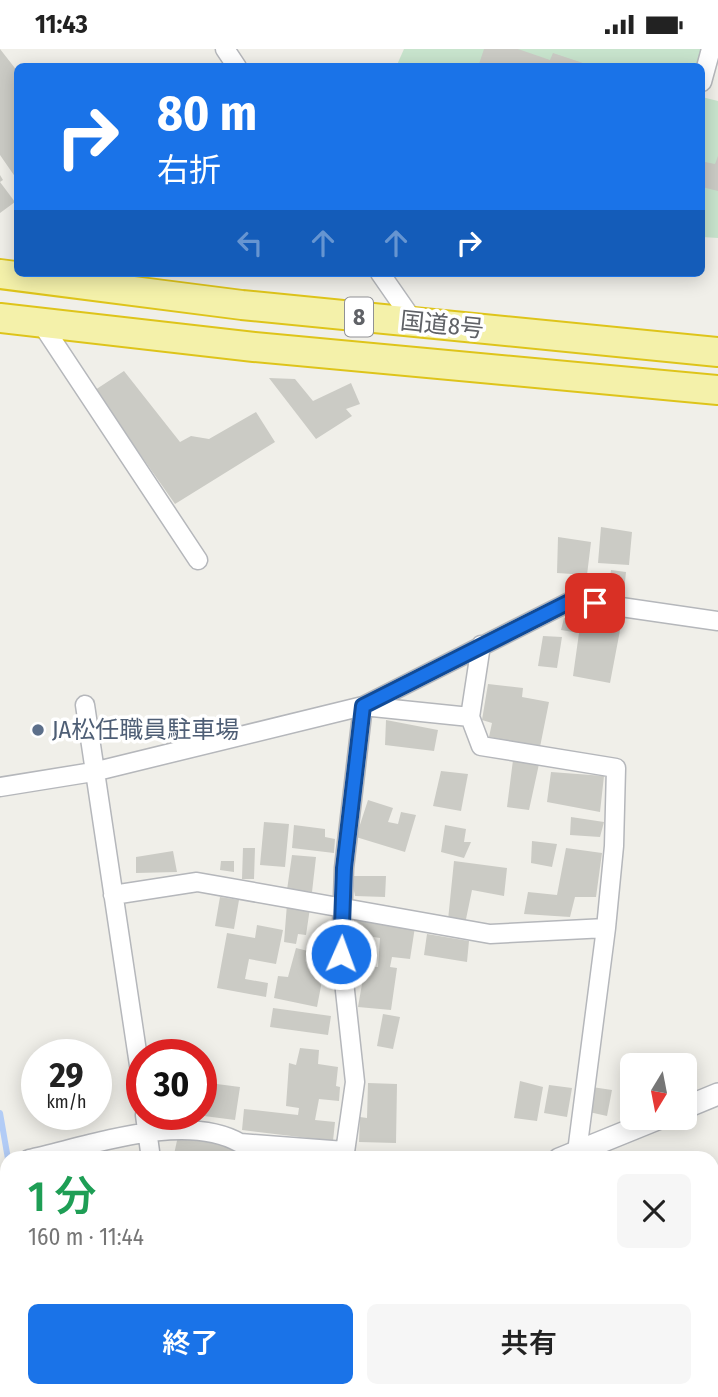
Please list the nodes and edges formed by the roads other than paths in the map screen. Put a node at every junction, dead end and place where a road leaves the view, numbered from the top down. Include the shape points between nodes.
1 (711, 49) edge
2 (705, 71) edge
3 (23, 277) edge
4 (383, 277) edge
5 (0, 318) edge
6 (414, 322) junction
7 (41, 323) junction
8 (718, 352) edge
9 (718, 390) edge
10 (198, 560) dead end
11 (718, 621) edge
12 (481, 645) junction
13 (85, 705) dead end
14 (363, 706) junction
15 (470, 717) junction
16 (93, 772) junction
17 (0, 787) edge
18 (113, 895) junction
19 (342, 906) junction
20 (606, 928) junction
21 (135, 1039) edge
22 (718, 1094) edge
23 (697, 1103) edge
24 (126, 1130) edge
25 (147, 1130) edge
26 (196, 1130) edge
27 (628, 1131) edge
28 (56, 1151) edge
29 (150, 1151) edge
30 (310, 1151) edge
31 (346, 1151) edge
32 (569, 1151) edge
33 (578, 1151) edge

1 - 2 street
3 - 6 highway, 国道8号 / 8
4 - 6 street
5 - 7 highway, 国道8号 / 8
6 - 8 highway, 国道8号 / 8
7 - 9 highway, 国道8号 / 8
7 - 10 street
11 - 12 street via 573,600
12 - 14 street
12 - 15 street
13 - 16 street
14 - 15 street
14 - 16 street
14 - 19 street
15 - 20 street via 481,746 616,768
16 - 17 street
16 - 18 street
18 - 19 street via 197,882
18 - 21 street
19 - 20 street via 490,934
19 - 31 street via 341,954 355,1081
20 - 32 street
22 - 23 street
24 - 28 street
25 - 29 street
26 - 30 street via 225,1134 240,1143
27 - 33 street

